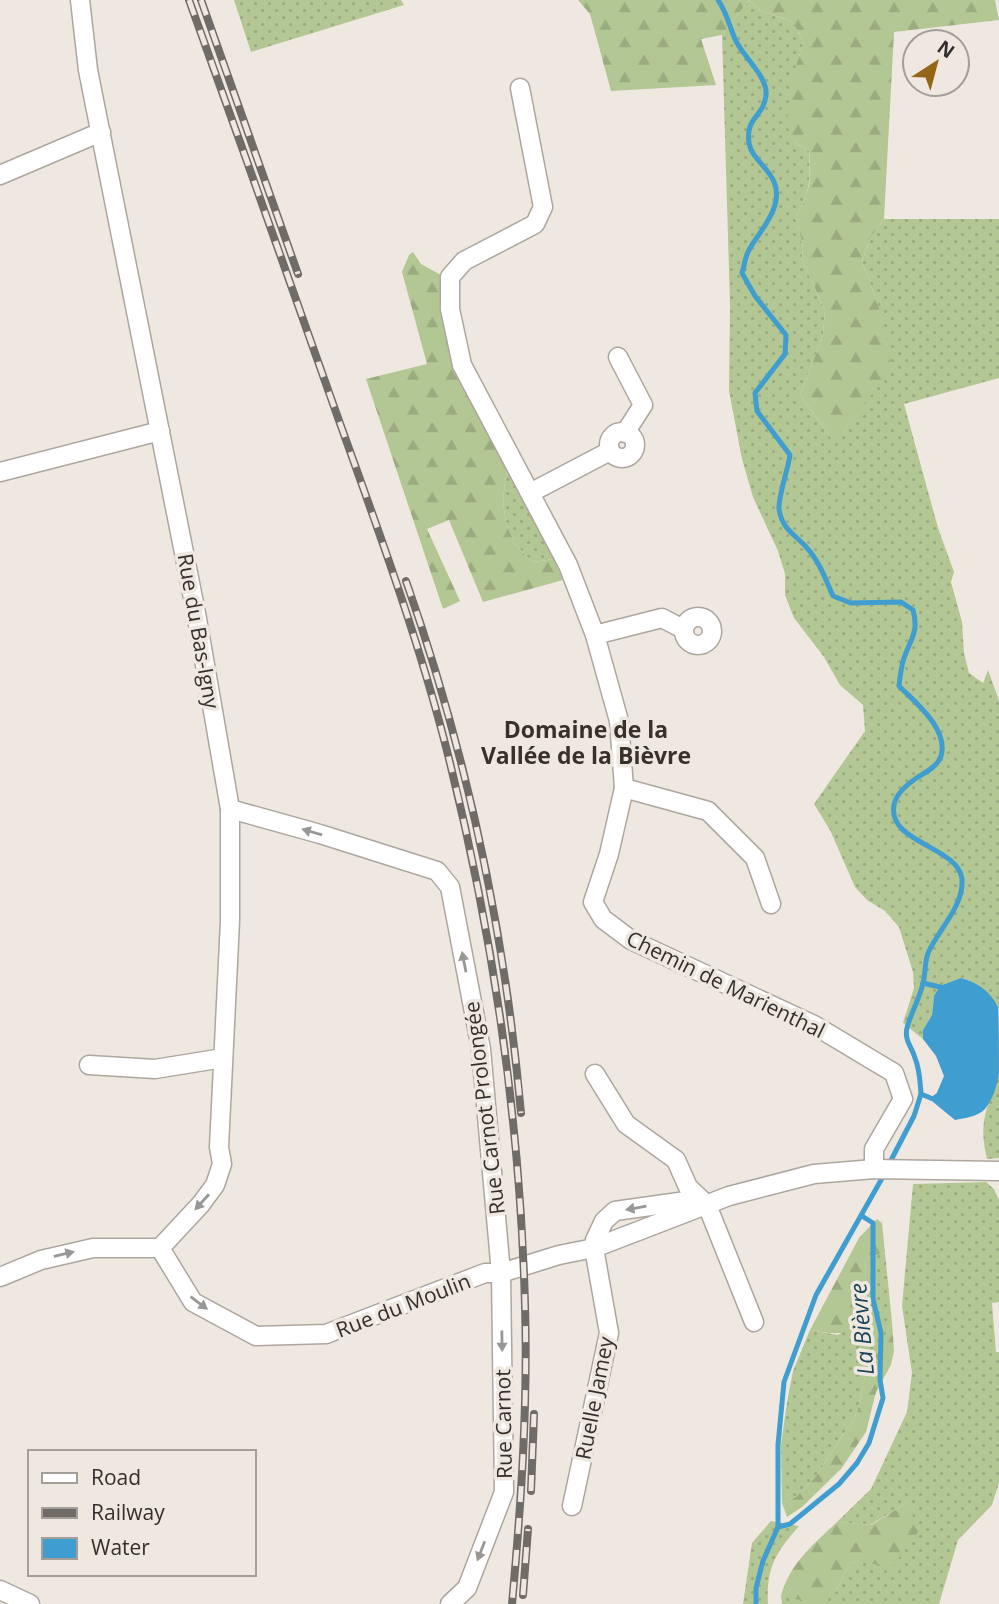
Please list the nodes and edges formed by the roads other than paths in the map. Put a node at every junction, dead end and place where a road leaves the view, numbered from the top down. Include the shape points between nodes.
1 (80, 0) edge
2 (520, 88) dead end
3 (101, 132) junction
4 (0, 175) edge
5 (618, 357) dead end
6 (160, 431) junction
7 (0, 472) edge
8 (530, 493) junction
9 (683, 629) dead end
10 (595, 635) junction
11 (624, 788) junction
12 (230, 809) junction
13 (771, 904) dead end
14 (223, 1058) junction
15 (89, 1065) dead end
16 (596, 1073) dead end
17 (874, 1169) junction
18 (997, 1175) edge
19 (704, 1202) junction
20 (160, 1248) junction
21 (594, 1248) junction
22 (501, 1273) junction
23 (0, 1277) edge
24 (754, 1322) dead end
25 (572, 1506) dead end
26 (0, 1590) edge
27 (30, 1604) edge
28 (450, 1604) edge

1 - 3 street, Rue du Bas-Igny
2 - 8 street, Chemin de Marienthal via 543,207 535,224 464,261 450,278 450,309 462,365
3 - 4 street
3 - 6 street, Rue du Bas-Igny
5 - 8 street via 643,405 625,433 613,436 610,451
6 - 7 street
6 - 12 street, Rue du Bas-Igny
8 - 10 street, Chemin de Marienthal via 568,565
9 - 10 street via 662,618
10 - 11 street, Chemin de Marienthal via 619,722
11 - 13 street via 708,811 755,859
11 - 17 street, Chemin de Marienthal via 593,902 603,919 631,940 814,1025 894,1073 903,1098 874,1149
12 - 14 street, Rue du Bas-Igny
22 -> 12 street, Rue Carnot Prolongée via 481,1049 450,887 437,872
14 - 15 street via 155,1069
14 -> 20 street, Rue du Bas-Igny via 222,1164 215,1185 201,1204
16 - 19 street via 626,1124 676,1160 688,1187
17 - 18 street, Rue du Moulin
17 - 19 street, Rue du Moulin via 814,1174
19 - 21 street, Rue du Moulin
19 -> 21 street, Rue du Moulin via 615,1211 604,1221
19 - 24 street
20 -> 22 street, Rue du Moulin via 193,1302 257,1336 326,1334 485,1273
23 -> 20 street via 41,1260 93,1248
21 - 22 street, Rue du Moulin
21 - 25 street, Ruelle Jamey via 609,1333
22 -> 28 street, Rue Carnot via 504,1492 467,1588
26 - 27 street

